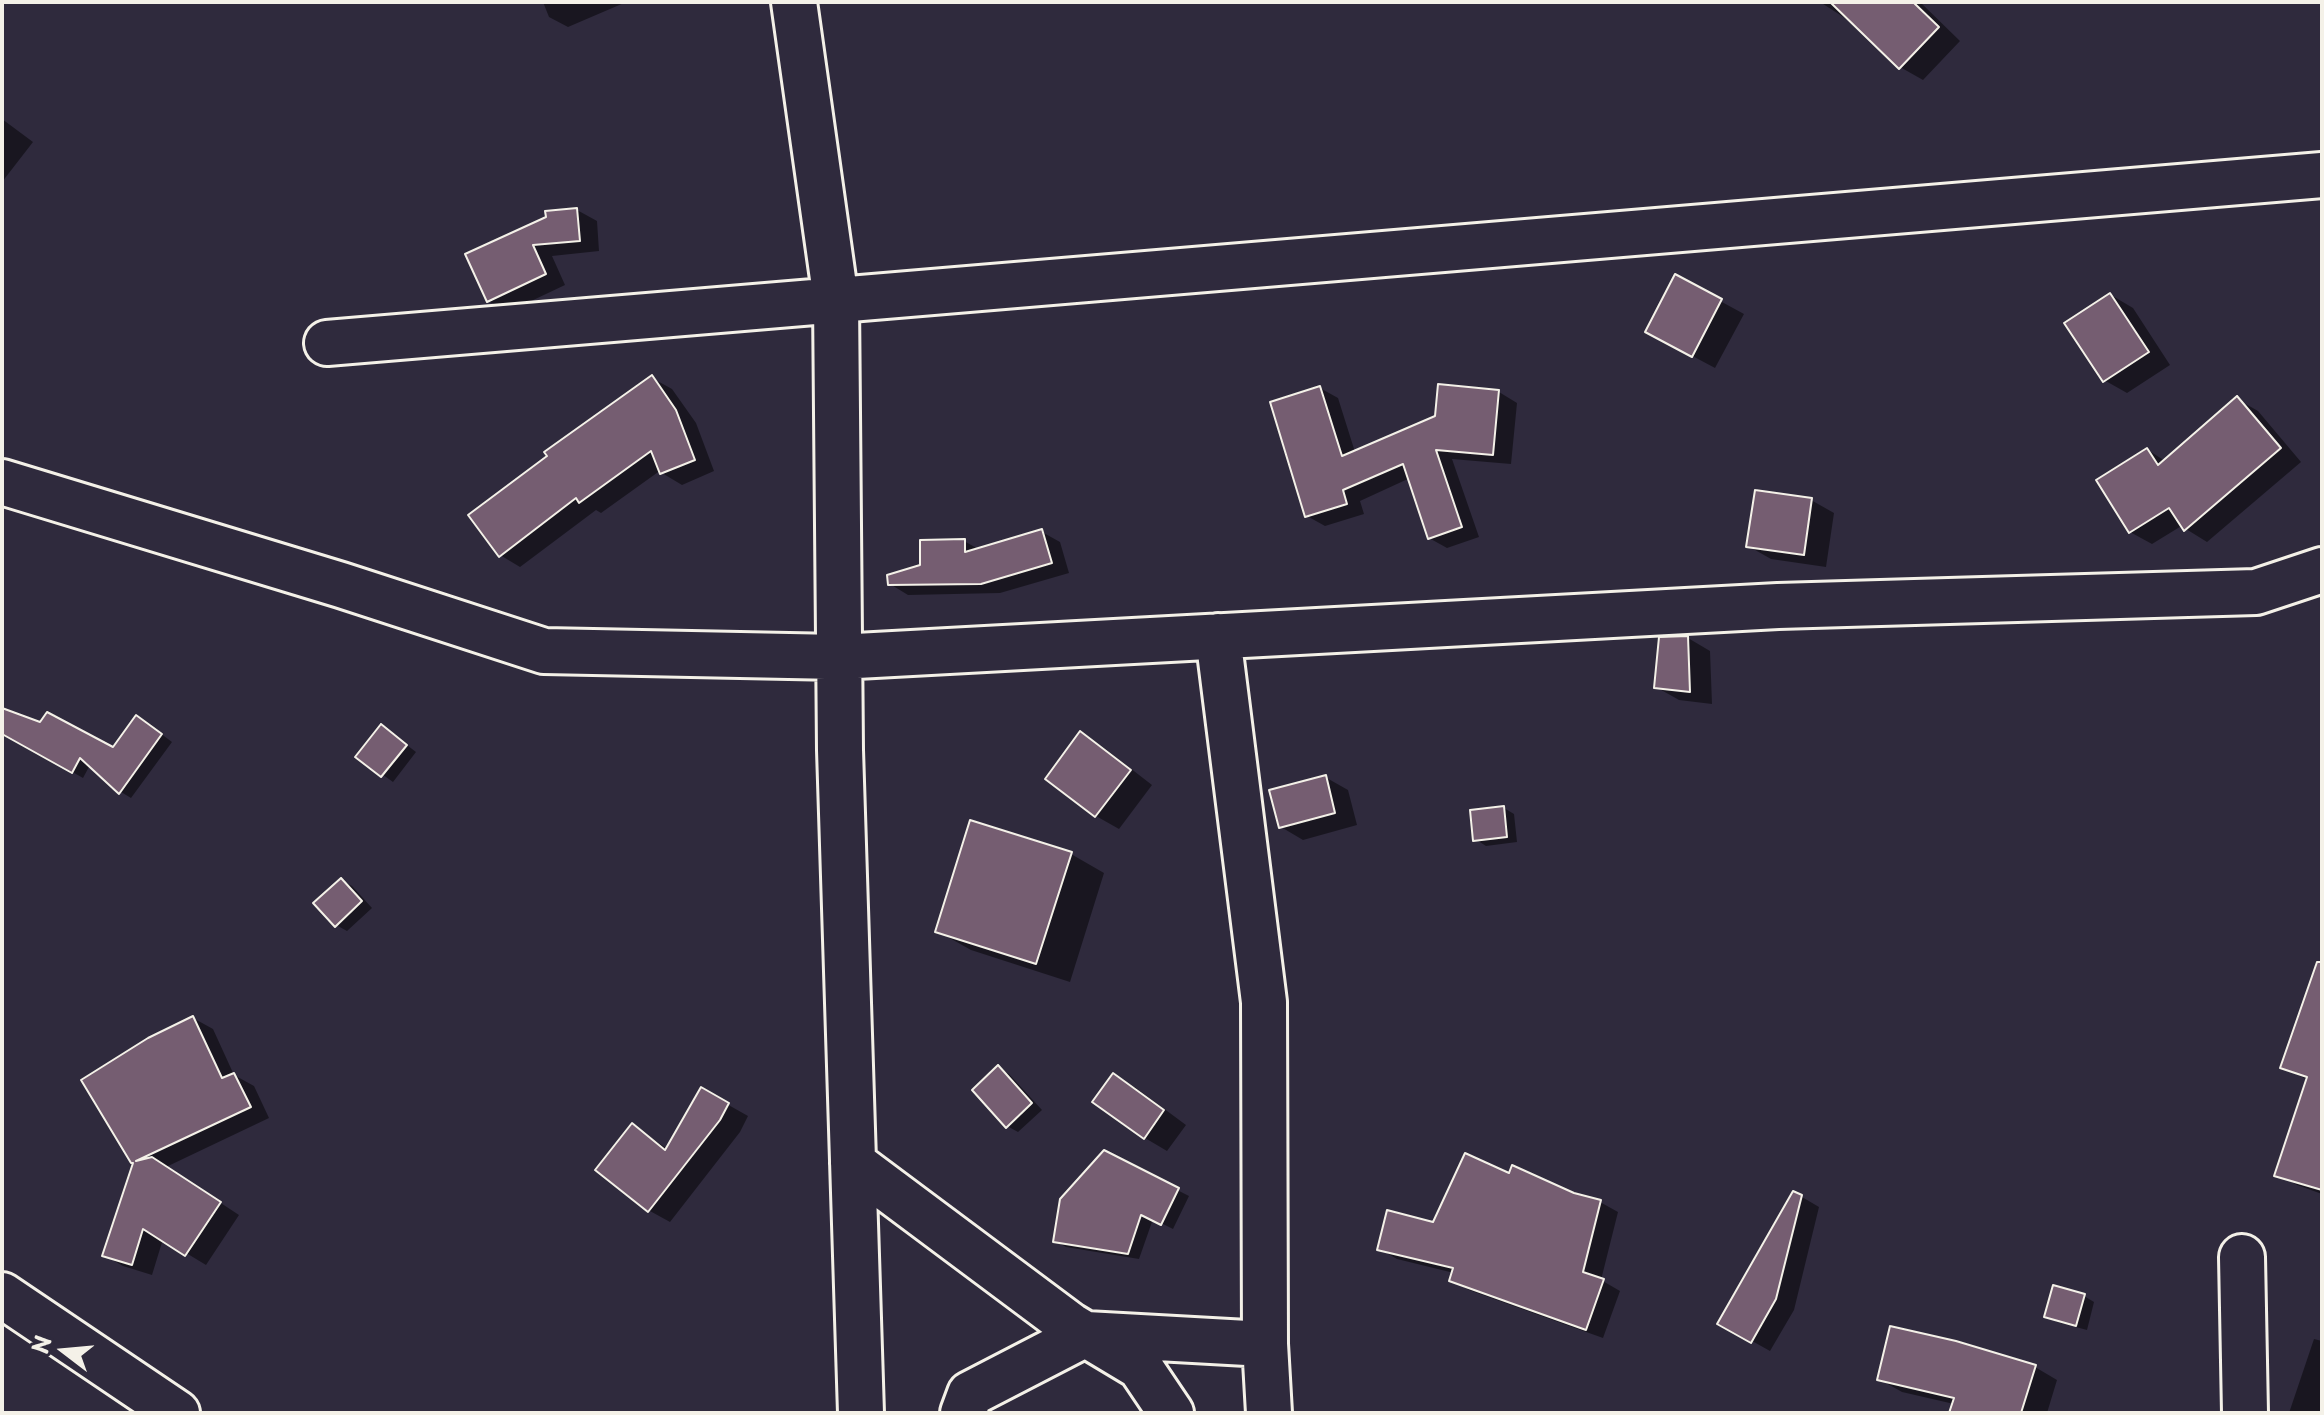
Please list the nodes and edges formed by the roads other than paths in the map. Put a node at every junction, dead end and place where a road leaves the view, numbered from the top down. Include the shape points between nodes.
1 (794, 2) edge
2 (2322, 175) edge
3 (836, 300) junction
4 (327, 343) dead end
5 (2, 482) edge
6 (2322, 570) edge
7 (1218, 636) junction
8 (838, 657) junction
9 (853, 1163) junction
10 (2242, 1257) dead end
11 (2, 1295) edge
12 (1086, 1334) junction
13 (1265, 1344) junction
14 (177, 1413) edge
15 (861, 1413) edge
16 (963, 1413) edge
17 (1171, 1413) edge
18 (1269, 1413) edge
19 (2245, 1413) edge

1 - 3 street
2 - 3 street
3 - 4 street
3 - 8 street
5 - 8 street via 544,651
6 - 7 street via 2256,592 1778,606
7 - 8 street
7 - 13 street via 1264,1002
8 - 9 street
9 - 12 street
9 - 15 street
10 - 19 street
11 - 14 street
12 - 13 street
12 - 16 street via 970,1394
12 - 17 street via 1140,1367
13 - 18 street

